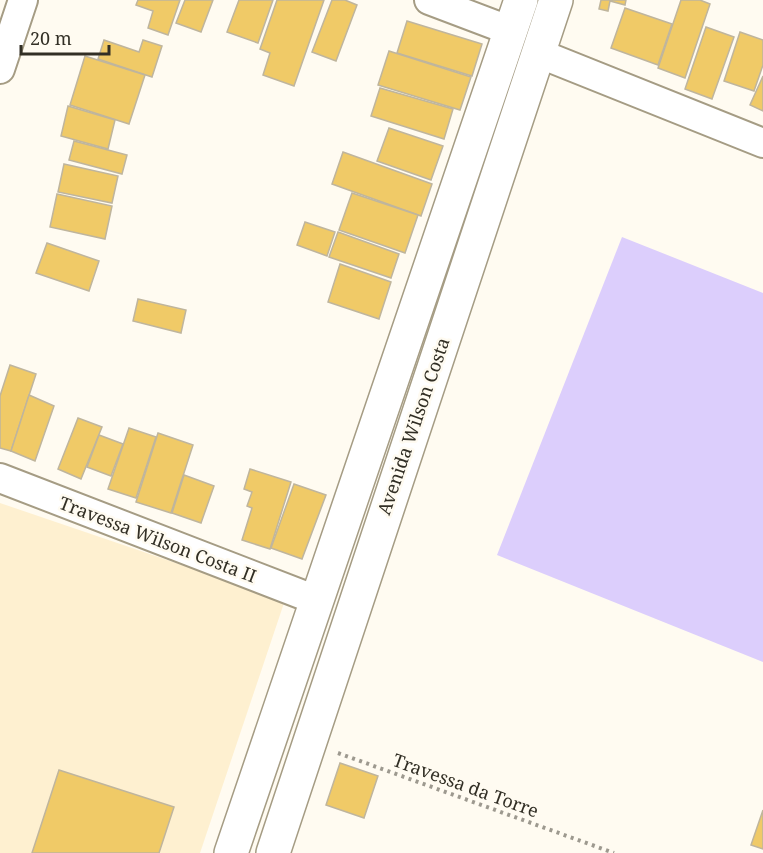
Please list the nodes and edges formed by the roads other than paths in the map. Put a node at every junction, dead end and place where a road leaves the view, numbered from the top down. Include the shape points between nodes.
1 (22, 0) edge
2 (429, 0) edge
3 (521, 0) edge
4 (556, 0) edge
5 (511, 31) junction
6 (538, 53) junction
7 (0, 69) edge
8 (763, 143) edge
9 (0, 478) edge
10 (347, 511) junction
11 (381, 522) junction
12 (316, 600) junction
13 (231, 853) edge
14 (273, 853) edge

1 - 7 street
2 - 5 street
3 - 5 street
4 - 6 street, Avenida Wilson Costa
5 - 10 street
6 - 8 street
6 - 11 street, Avenida Wilson Costa
9 - 12 street, Travessa Wilson Costa II
10 - 11 street
10 - 12 street
11 - 14 street, Avenida Wilson Costa
12 - 13 street

